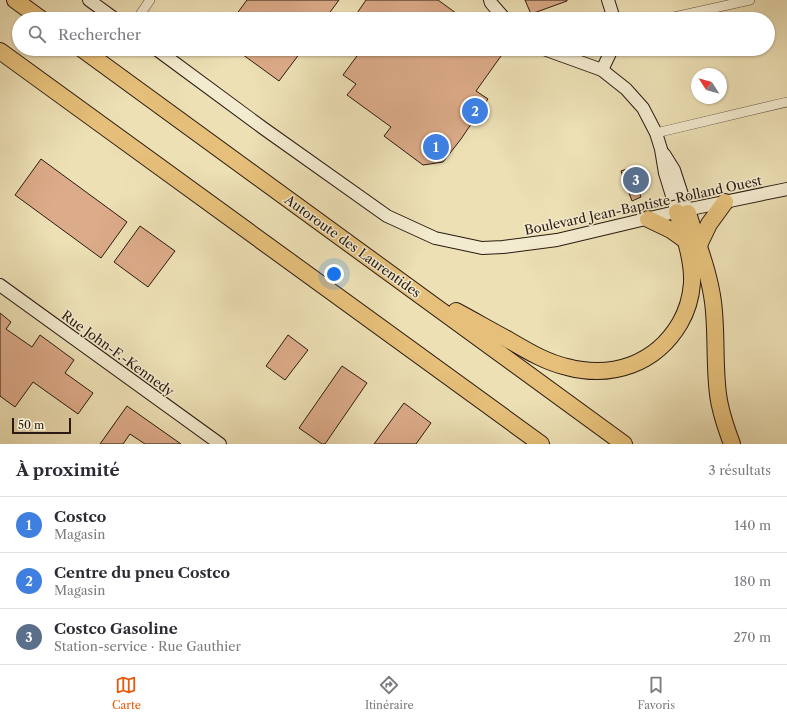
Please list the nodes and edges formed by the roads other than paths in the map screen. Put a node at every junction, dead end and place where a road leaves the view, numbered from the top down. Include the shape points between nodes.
1 (15, 0) edge
2 (89, 0) edge
3 (150, 0) edge
4 (490, 0) edge
5 (608, 0) edge
6 (750, 0) edge
7 (31, 12) edge
8 (105, 12) edge
9 (142, 12) edge
10 (499, 12) edge
11 (612, 12) edge
12 (696, 12) edge
13 (0, 51) edge
14 (92, 56) edge
15 (165, 56) edge
16 (563, 56) edge
17 (609, 56) edge
18 (602, 70) junction
19 (787, 102) edge
20 (656, 133) junction
21 (787, 189) edge
22 (725, 202) junction
23 (682, 211) junction
24 (648, 219) junction
25 (692, 242) junction
26 (393, 275) junction
27 (0, 285) edge
28 (220, 444) edge
29 (541, 444) edge
30 (624, 444) edge
31 (732, 444) edge

1 - 7 highway
2 - 8 street
3 - 9 street
4 - 10 street
5 - 11 street
6 - 12 street
13 - 29 highway
14 - 26 highway, Autoroute des Laurentides
15 - 24 street, Boulevard Jean-Baptiste-Rolland Ouest via 387,216 435,238 482,248 503,247 557,240
16 - 18 street
17 - 18 street
18 - 20 street via 626,89 643,108
19 - 20 street
20 - 23 street via 665,173
21 - 22 street, Boulevard Jean-Baptiste-Rolland Ouest
22 - 23 street, Boulevard Jean-Baptiste-Rolland Ouest
22 - 25 highway
23 - 24 street, Boulevard Jean-Baptiste-Rolland Ouest
23 - 25 highway
24 - 25 highway
25 - 26 highway via 692,290 677,328 660,348 646,358 628,366 605,371 578,370 543,359
25 - 31 highway via 709,279 715,318 719,402
26 - 30 highway, Autoroute des Laurentides
27 - 28 street, Rue John-F.-Kennedy

